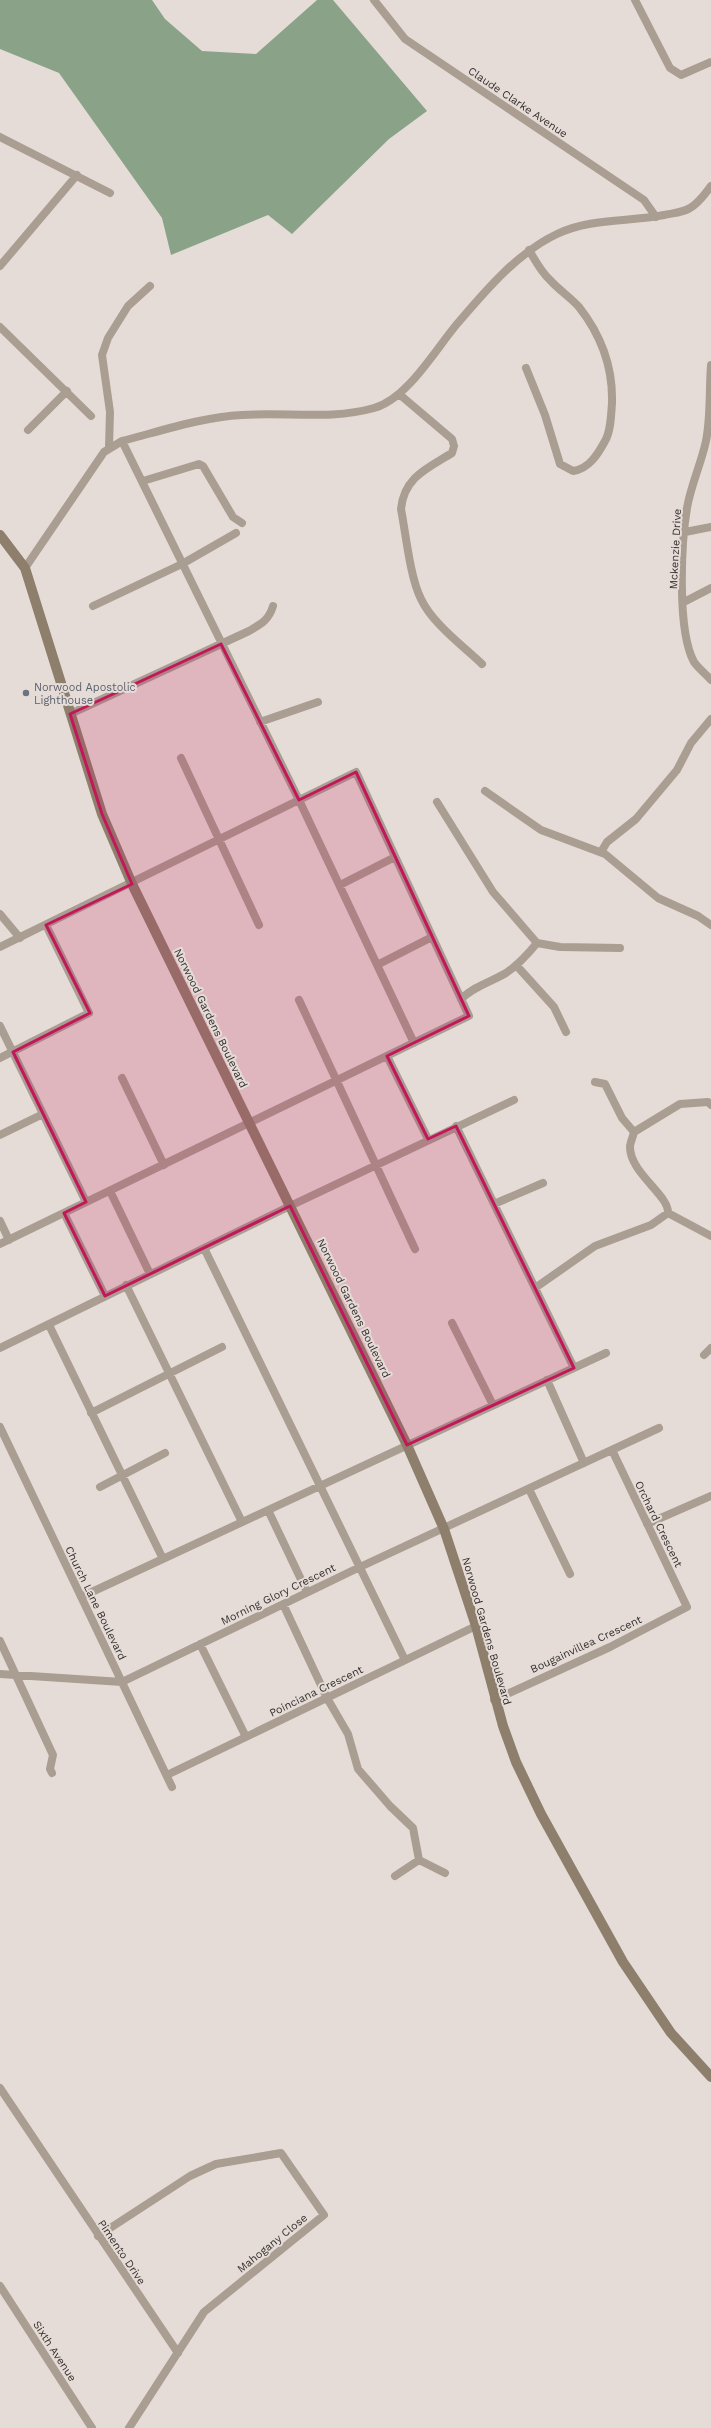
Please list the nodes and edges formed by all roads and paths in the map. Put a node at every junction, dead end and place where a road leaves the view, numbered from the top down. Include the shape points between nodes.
1 (374, 0) edge
2 (635, 0) edge
3 (711, 62) edge
4 (0, 136) edge
5 (76, 175) junction
6 (711, 186) edge
7 (110, 193) dead end
8 (656, 217) junction
9 (529, 250) junction
10 (0, 266) edge
11 (150, 286) dead end
12 (0, 327) edge
13 (711, 365) edge
14 (526, 368) dead end
15 (67, 391) junction
16 (399, 394) junction
17 (91, 416) dead end
18 (28, 430) dead end
19 (122, 441) junction
20 (109, 447) junction
21 (143, 481) junction
22 (242, 523) dead end
23 (711, 527) edge
24 (685, 532) junction
25 (236, 533) dead end
26 (0, 535) edge
27 (182, 564) junction
28 (25, 568) junction
29 (711, 588) edge
30 (684, 602) junction
31 (93, 606) dead end
32 (273, 606) dead end
33 (221, 644) junction
34 (482, 664) dead end
35 (711, 680) edge
36 (318, 702) dead end
37 (70, 714) junction
38 (711, 719) edge
39 (260, 722) junction
40 (181, 758) dead end
41 (485, 791) dead end
42 (299, 800) junction
43 (437, 802) dead end
44 (218, 840) junction
45 (601, 852) junction
46 (395, 857) junction
47 (132, 884) junction
48 (340, 885) junction
49 (0, 914) edge
50 (46, 925) junction
51 (259, 925) dead end
52 (711, 925) edge
53 (20, 938) junction
54 (432, 938) junction
55 (537, 943) junction
56 (0, 947) edge
57 (620, 948) dead end
58 (377, 965) junction
59 (516, 965) junction
60 (298, 1000) dead end
61 (461, 1000) junction
62 (0, 1026) edge
63 (566, 1032) dead end
64 (414, 1043) junction
65 (13, 1052) junction
66 (387, 1056) junction
67 (0, 1058) edge
68 (122, 1078) dead end
69 (336, 1081) junction
70 (595, 1082) dead end
71 (514, 1100) dead end
72 (711, 1105) edge
73 (43, 1114) junction
74 (249, 1123) junction
75 (456, 1126) junction
76 (634, 1132) junction
77 (0, 1135) edge
78 (428, 1139) junction
79 (164, 1165) junction
80 (376, 1165) junction
81 (543, 1183) dead end
82 (110, 1191) junction
83 (86, 1202) junction
84 (494, 1204) junction
85 (290, 1206) junction
86 (64, 1213) junction
87 (668, 1214) junction
88 (0, 1221) edge
89 (711, 1236) edge
90 (10, 1240) junction
91 (0, 1244) edge
92 (204, 1248) junction
93 (415, 1249) dead end
94 (150, 1274) junction
95 (126, 1286) junction
96 (535, 1288) junction
97 (105, 1296) junction
98 (452, 1323) dead end
99 (49, 1325) junction
100 (222, 1347) dead end
101 (0, 1348) edge
102 (711, 1348) edge
103 (606, 1353) dead end
104 (704, 1355) dead end
105 (574, 1368) junction
106 (169, 1374) junction
107 (546, 1380) junction
108 (493, 1406) junction
109 (91, 1413) junction
110 (0, 1427) edge
111 (659, 1428) dead end
112 (407, 1445) junction
113 (612, 1450) junction
114 (165, 1454) dead end
115 (584, 1463) junction
116 (122, 1474) junction
117 (320, 1486) junction
118 (100, 1487) dead end
119 (529, 1489) junction
120 (711, 1496) edge
121 (268, 1510) junction
122 (242, 1522) junction
123 (647, 1524) junction
124 (444, 1529) junction
125 (163, 1559) junction
126 (360, 1567) junction
127 (570, 1574) dead end
128 (306, 1592) junction
129 (81, 1597) junction
130 (283, 1604) junction
131 (687, 1607) joint
132 (476, 1626) junction
133 (0, 1641) edge
134 (200, 1644) junction
135 (405, 1660) junction
136 (0, 1674) edge
137 (16, 1675) junction
138 (122, 1682) junction
139 (327, 1698) junction
140 (494, 1700) junction
141 (246, 1737) junction
142 (52, 1773) dead end
143 (167, 1775) junction
144 (172, 1787) dead end
145 (419, 1860) junction
146 (445, 1873) dead end
147 (395, 1876) dead end
148 (711, 2077) edge
149 (0, 2088) edge
150 (98, 2236) junction
151 (0, 2286) edge
152 (178, 2353) junction
153 (92, 2428) edge
154 (129, 2428) edge

1 - 8 street, Claude Clarke Avenue via 404,38 644,200
2 - 3 street via 670,68 681,75
4 - 5 street
5 - 7 street
5 - 10 street
6 - 8 street via 685,211
8 - 9 street via 591,224 558,233
9 - 14 street via 550,281 578,307 593,328 606,355 613,385 607,438 596,457 582,468 573,471 560,464 545,415
9 - 16 street via 457,324
11 - 20 street via 128,306 108,338 102,355 110,412
12 - 15 street
13 - 24 street, Mckenzie Drive via 710,413 706,441 687,508
15 - 17 street
15 - 18 street
16 - 19 street via 375,408 344,414 240,415 217,418
16 - 34 street via 452,439 454,446 452,452 415,477 407,485 402,497 401,509 420,599 430,613
19 - 20 street
19 - 21 street
20 - 28 street
21 - 22 street via 200,464 233,517
21 - 27 street
23 - 24 street
24 - 30 street, Mckenzie Drive via 682,566
25 - 27 street
26 - 28 street, Norwood Gardens Boulevard
27 - 31 street
27 - 33 street
28 - 37 street, Norwood Gardens Boulevard
29 - 30 street
30 - 35 street, Mckenzie Drive via 687,642 695,663
32 - 33 street via 270,616 264,623
33 - 37 street
33 - 39 street
36 - 39 street
37 - 47 street, Norwood Gardens Boulevard via 102,814
38 - 45 street via 691,743 677,770 636,820 607,842
39 - 42 street
40 - 44 street
41 - 45 street via 541,830
42 - 44 street
42 - 46 street via 356,772
42 - 48 street
43 - 55 street via 493,892
44 - 47 street
44 - 51 street
45 - 52 street via 658,898 698,916
46 - 48 street
46 - 54 street
47 - 50 street
47 - 74 street, Norwood Gardens Boulevard
48 - 58 street
49 - 53 street
50 - 53 street
50 - 65 street via 89,1013
53 - 56 street
54 - 58 street
54 - 61 street
55 - 57 street via 560,947
55 - 59 street
58 - 64 street
59 - 61 street via 506,973 473,988
59 - 63 street via 554,1006
60 - 69 street
61 - 64 street via 468,1016
62 - 65 street
64 - 66 street
65 - 67 street
65 - 73 street
66 - 69 street
66 - 78 street
68 - 79 street
69 - 74 street
69 - 80 street
70 - 76 street via 605,1084 622,1118
71 - 75 street
72 - 76 street via 708,1102 680,1104
73 - 77 street
73 - 83 street
74 - 79 street
74 - 85 street, Norwood Gardens Boulevard
75 - 78 street
75 - 84 street
76 - 87 street via 630,1147 635,1165 664,1201
78 - 80 street
79 - 82 street
80 - 85 street
80 - 93 street
81 - 84 street
82 - 83 street
82 - 94 street
83 - 86 street
84 - 96 street
85 - 92 street
85 - 112 street, Norwood Gardens Boulevard
86 - 90 street
86 - 97 street
87 - 89 street
87 - 96 street via 651,1225 595,1246
88 - 90 street
90 - 91 street
92 - 94 street
92 - 117 street
94 - 95 street
95 - 97 street
95 - 106 street
96 - 105 street
97 - 99 street
98 - 108 street
99 - 101 street
99 - 109 street
100 - 106 street
102 - 104 street
103 - 105 street
105 - 107 street
106 - 109 street
106 - 122 street
107 - 108 street
107 - 115 street
108 - 112 street
109 - 116 street
110 - 129 street, Church Lane Boulevard
111 - 113 street, Morning Glory Crescent
112 - 117 street
112 - 124 street, Norwood Gardens Boulevard
113 - 115 street, Morning Glory Crescent
113 - 123 street, Orchard Crescent
114 - 116 street
115 - 119 street, Morning Glory Crescent
116 - 118 street
116 - 125 street
117 - 121 street
117 - 126 street
119 - 124 street, Morning Glory Crescent
119 - 127 street
120 - 123 street
121 - 122 street
121 - 128 street
122 - 125 street
123 - 131 street, Orchard Crescent
124 - 126 street, Morning Glory Crescent
124 - 132 street, Norwood Gardens Boulevard
125 - 129 street
126 - 128 street, Morning Glory Crescent
126 - 135 street
128 - 130 street, Morning Glory Crescent
129 - 138 street, Church Lane Boulevard
130 - 134 street, Morning Glory Crescent
130 - 139 street
131 - 140 street, Bougainvillea Crescent via 610,1647
132 - 135 street, Poinciana Crescent
132 - 140 street, Norwood Gardens Boulevard
133 - 137 street
134 - 138 street, Morning Glory Crescent
134 - 141 street
135 - 139 street, Poinciana Crescent
136 - 137 street
137 - 138 street
137 - 142 street via 54,1755 50,1769
138 - 143 street, Church Lane Boulevard
139 - 141 street, Poinciana Crescent
139 - 145 street via 348,1734 358,1769 413,1828
140 - 148 street, Norwood Gardens Boulevard via 516,1762 596,1916 670,2033
141 - 143 street, Poinciana Crescent
143 - 144 street, Church Lane Boulevard
145 - 146 street
145 - 147 street
149 - 150 street, Pimento Drive
150 - 152 street, Pimento Drive
150 - 152 street, Mahogany Close via 190,2176 216,2164 281,2153 324,2215 204,2312
151 - 153 street, Sixth Avenue
152 - 154 street

